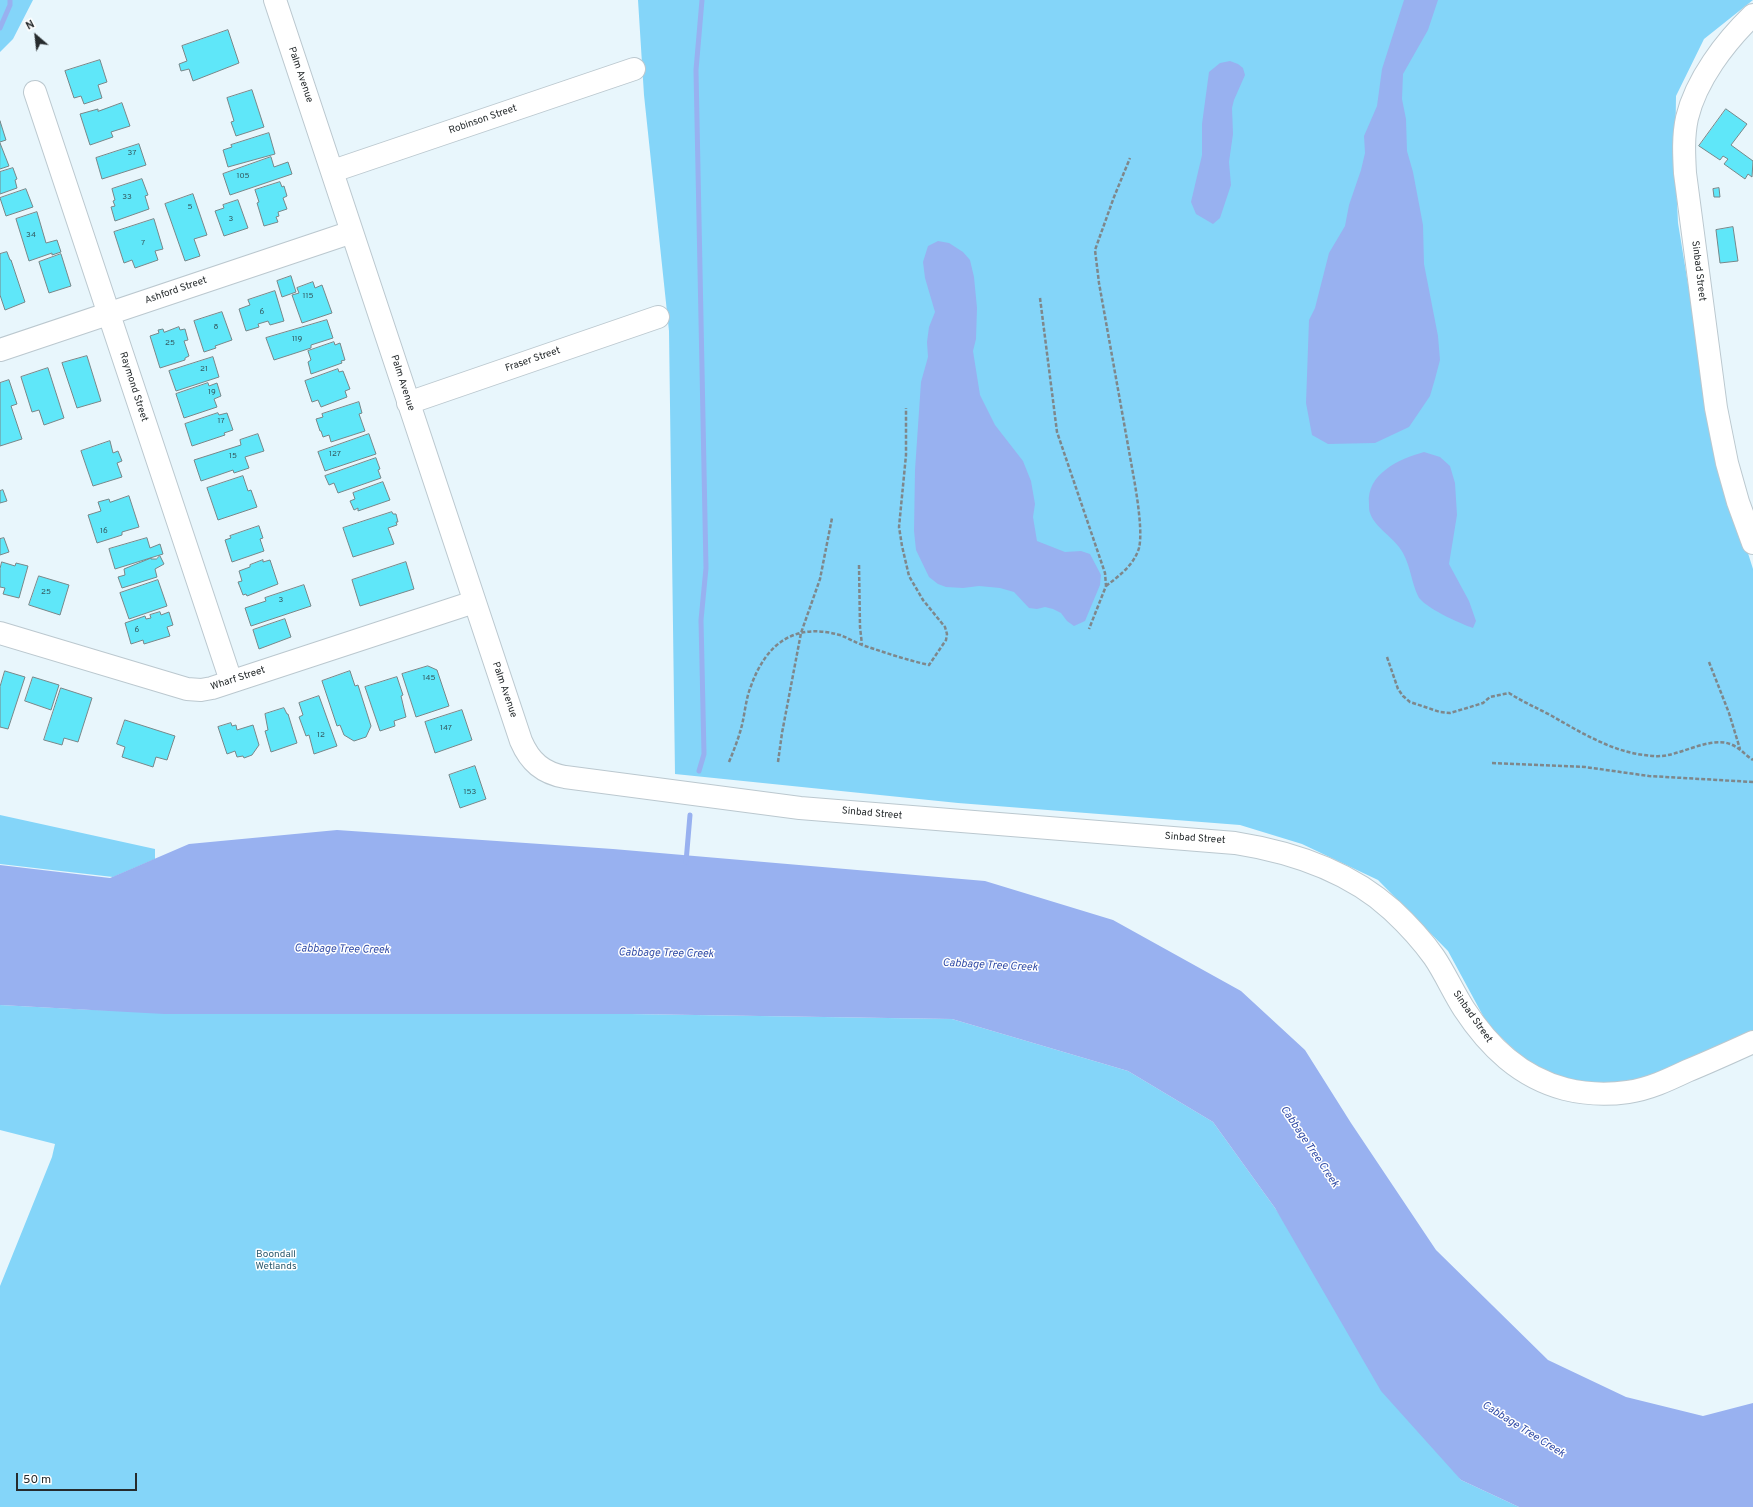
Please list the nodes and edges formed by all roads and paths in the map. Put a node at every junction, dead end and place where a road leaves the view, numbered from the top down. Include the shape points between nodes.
1 (275, 0) edge
2 (1753, 15) edge
3 (634, 69) dead end
4 (36, 92) dead end
5 (1130, 158) dead end
6 (333, 171) junction
7 (352, 232) junction
8 (1040, 298) dead end
9 (109, 314) junction
10 (658, 317) dead end
11 (0, 350) edge
12 (408, 403) junction
13 (906, 408) dead end
14 (832, 518) dead end
15 (1753, 542) edge
16 (859, 565) dead end
17 (1106, 586) junction
18 (474, 602) junction
19 (1089, 629) dead end
20 (0, 633) edge
21 (801, 633) junction
22 (862, 645) junction
23 (1387, 657) dead end
24 (1709, 662) dead end
25 (231, 682) junction
26 (1740, 750) junction
27 (1753, 760) edge
28 (729, 762) dead end
29 (778, 762) dead end
30 (534, 763) joint
31 (1492, 763) dead end
32 (1752, 782) edge
33 (1753, 1042) edge

1 - 6 street, Palm Avenue
2 - 15 street, Sinbad Street via 1702,80 1687,119 1684,142 1686,180 1716,408 1727,463
3 - 6 street, Robinson Street
4 - 9 street, Raymond Street
5 - 17 path via 1095,250 1134,481 1140,534 1139,548 1134,561
6 - 7 street, Palm Avenue
7 - 9 street, Ashford Street
7 - 12 street, Palm Avenue
8 - 17 path via 1057,432 1106,573
9 - 11 street, Ashford Street
9 - 25 street, Raymond Street
10 - 12 street, Fraser Street
12 - 18 street, Palm Avenue
13 - 22 path via 906,455 899,528 902,551 915,587 946,627 946,640 929,665
14 - 21 path via 820,579
16 - 22 path
17 - 19 path
18 - 25 street, Wharf Street
18 - 30 street, Palm Avenue via 521,741
20 - 25 street, Wharf Street via 187,688 201,690
21 - 22 path via 827,632
21 - 28 path via 780,641 768,653 758,670 750,686 740,731
21 - 29 path
23 - 26 path via 1402,696 1410,702 1440,712 1450,713 1483,704 1490,697 1509,693 1601,742 1636,754 1669,755 1715,743 1730,744
24 - 26 path
26 - 27 path
30 - 33 street, Sinbad Street via 546,772 562,776 800,808 1235,843 1281,852 1339,874 1360,885 1392,910 1425,944 1468,1014 1504,1058 1537,1079 1573,1091 1611,1094 1645,1088
31 - 32 path

